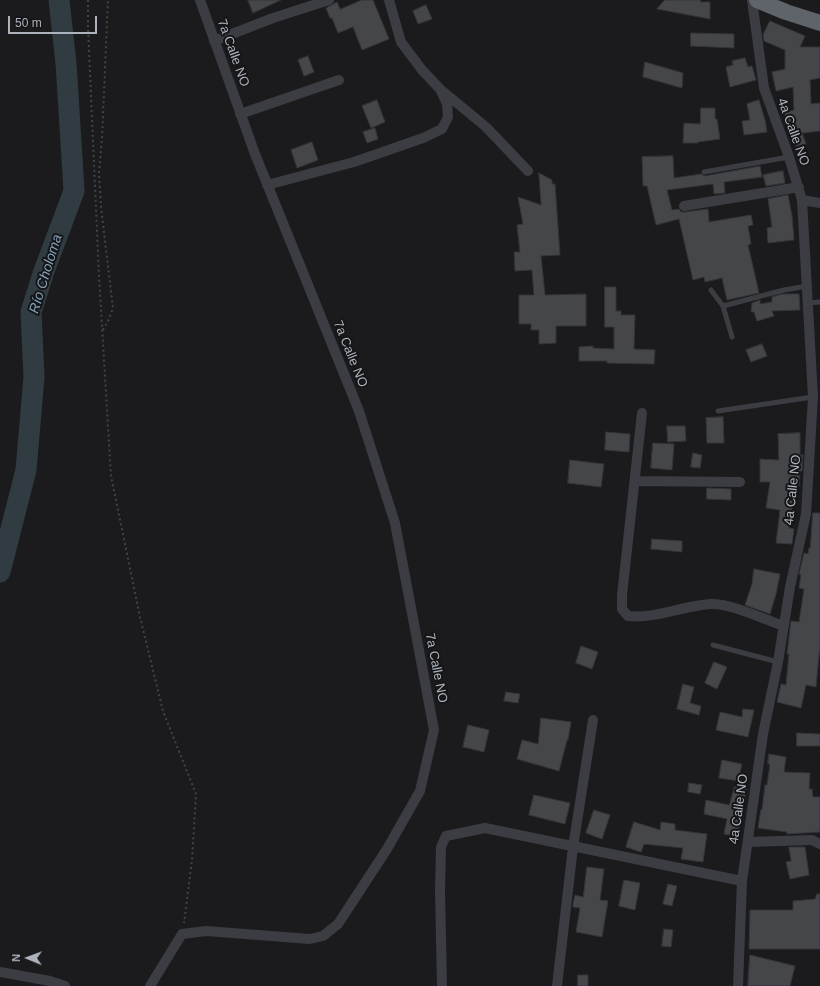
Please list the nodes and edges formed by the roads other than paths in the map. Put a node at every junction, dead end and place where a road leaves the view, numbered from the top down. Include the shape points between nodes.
1 (200, 0) edge
2 (329, 0) edge
3 (389, 0) edge
4 (752, 0) edge
5 (757, 0) edge
6 (820, 23) edge
7 (214, 41) junction
8 (339, 80) dead end
9 (440, 89) junction
10 (240, 114) junction
11 (789, 157) junction
12 (528, 171) dead end
13 (704, 172) dead end
14 (267, 185) junction
15 (799, 187) junction
16 (802, 200) junction
17 (820, 203) edge
18 (684, 206) dead end
19 (807, 286) junction
20 (711, 290) dead end
21 (820, 302) edge
22 (808, 303) junction
23 (723, 306) junction
24 (732, 337) dead end
25 (815, 392) edge
26 (718, 411) dead end
27 (642, 413) dead end
28 (634, 481) junction
29 (740, 482) dead end
30 (783, 626) junction
31 (713, 645) dead end
32 (778, 662) junction
33 (593, 720) dead end
34 (748, 842) junction
35 (820, 844) edge
36 (573, 847) junction
37 (742, 881) junction
38 (0, 972) edge
39 (65, 986) edge
40 (150, 986) edge
41 (442, 986) edge
42 (557, 986) edge
43 (738, 986) edge

1 - 7 street, 7a Calle NO
2 - 7 street
3 - 9 street via 402,42 422,70
4 - 11 street, 4a Calle NO via 764,88
5 - 6 highway
7 - 10 street, 7a Calle NO
8 - 10 street
9 - 12 street via 486,127
9 - 14 street via 447,104 448,117 442,129 354,162
10 - 14 street, 7a Calle NO
11 - 13 lane
11 - 15 street, 4a Calle NO
14 - 40 street, 7a Calle NO via 359,410 396,523 434,730 420,791 387,849 338,924 323,936 310,939 206,931 182,934
15 - 16 street, 4a Calle NO
15 - 18 street
16 - 17 street
16 - 19 street, 4a Calle NO
19 - 22 street, 4a Calle NO
19 - 23 lane
20 - 23 lane
21 - 22 lane
22 - 25 street, 4a Calle NO
23 - 24 lane
25 - 26 lane
25 - 30 street, 4a Calle NO via 806,514
27 - 28 street
28 - 29 street
28 - 30 street via 622,595 622,609 628,616 641,618 711,604 729,606
30 - 32 street, 4a Calle NO
31 - 32 lane
32 - 34 street, 4a Calle NO via 763,734
33 - 36 street
34 - 35 street via 812,840
34 - 37 street, 4a Calle NO
36 - 37 street
36 - 41 street via 486,828 446,836 441,847
36 - 42 street
37 - 43 street, 4a Calle NO
38 - 39 street

